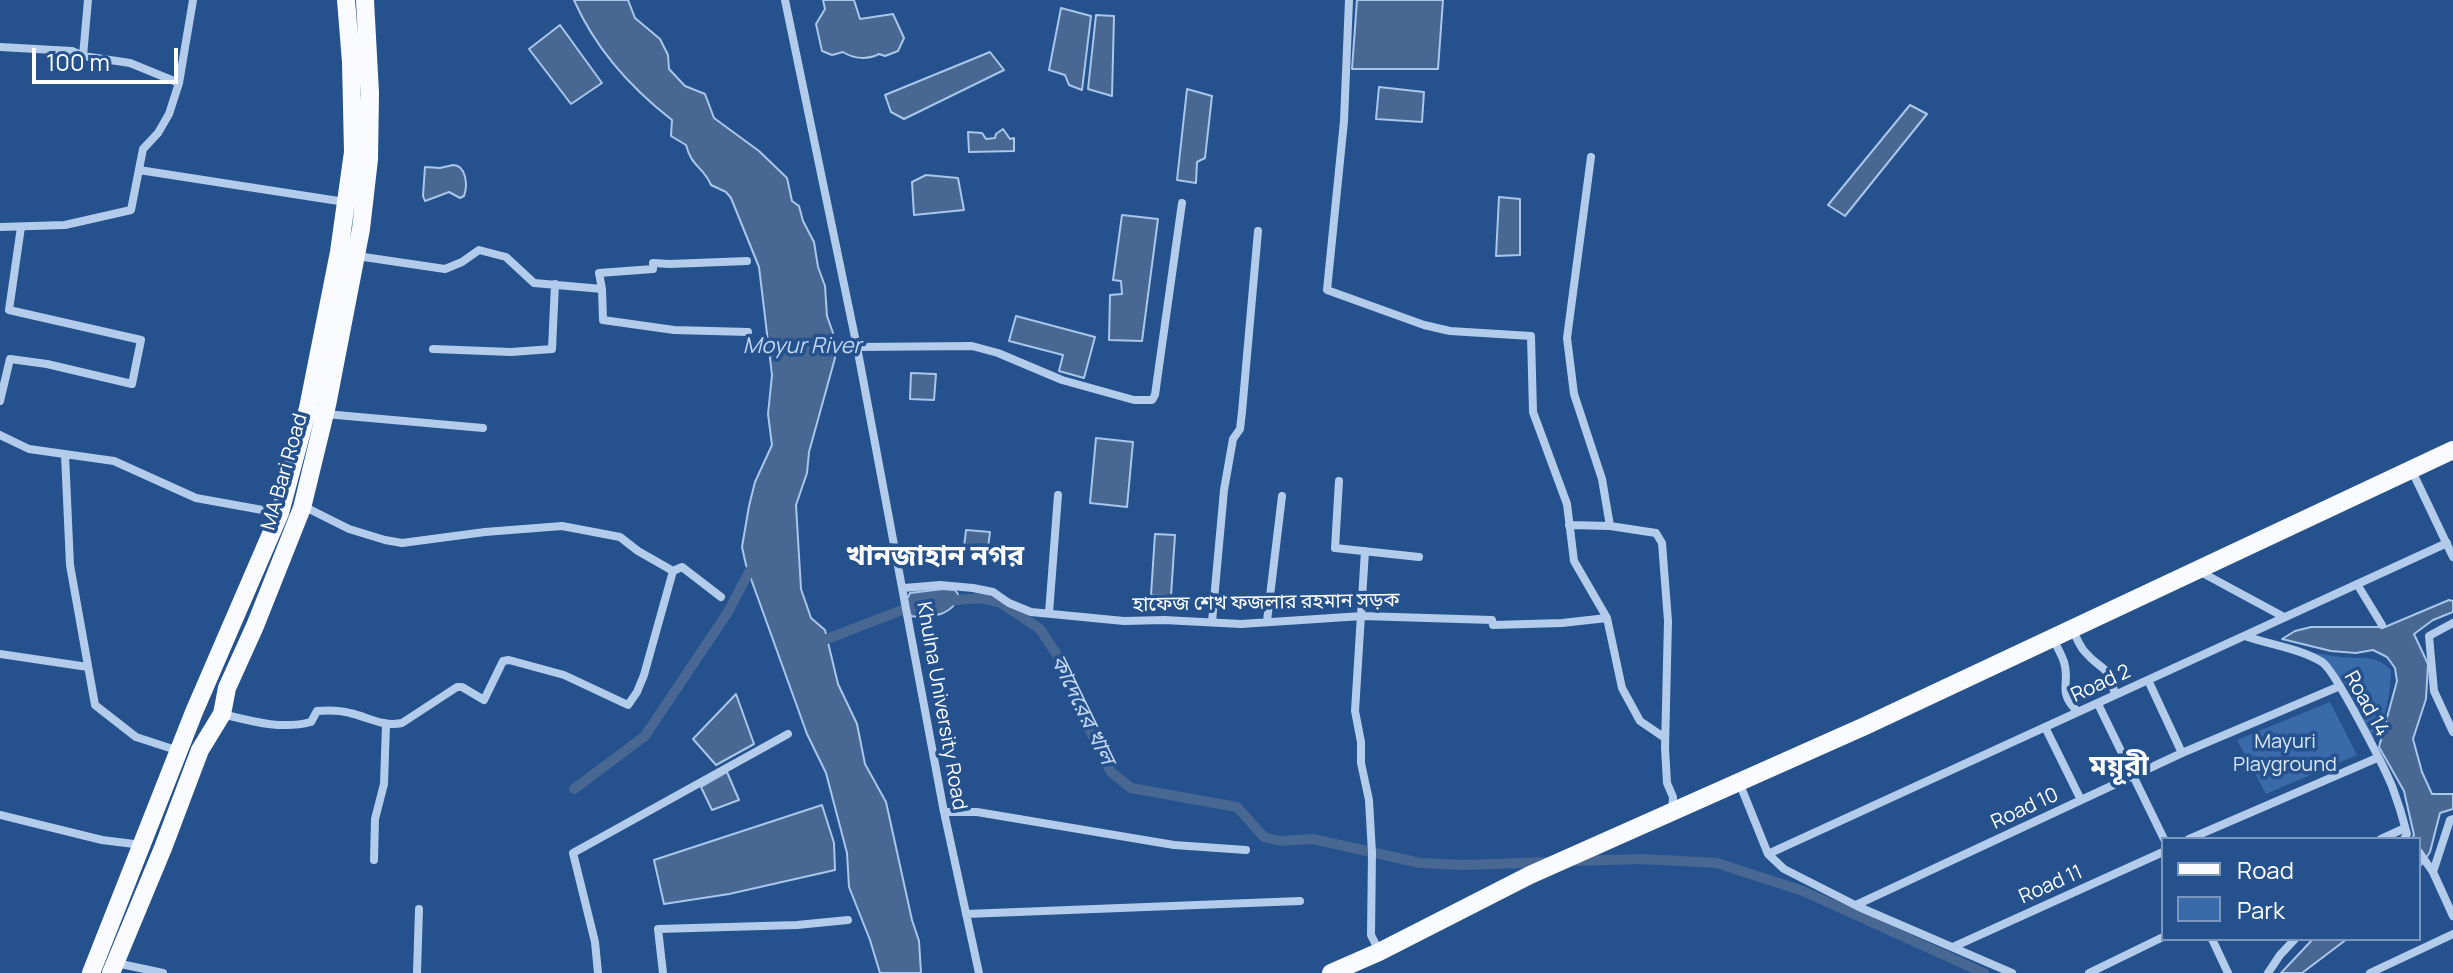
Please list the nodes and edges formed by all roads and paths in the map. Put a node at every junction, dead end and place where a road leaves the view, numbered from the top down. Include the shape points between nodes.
1 (88, 0) edge
2 (193, 0) edge
3 (346, 0) edge
4 (365, 0) edge
5 (785, 0) edge
6 (1349, 0) edge
7 (0, 47) edge
8 (83, 56) junction
9 (179, 83) junction
10 (1591, 157) dead end
11 (139, 170) junction
12 (346, 202) junction
13 (1182, 203) dead end
14 (0, 227) edge
15 (21, 227) junction
16 (1258, 231) dead end
17 (357, 256) junction
18 (747, 261) dead end
19 (555, 284) junction
20 (602, 289) junction
21 (748, 332) dead end
22 (857, 347) junction
23 (433, 349) dead end
24 (0, 401) edge
25 (325, 414) junction
26 (483, 428) dead end
27 (0, 435) edge
28 (2453, 450) edge
29 (65, 455) junction
30 (2412, 470) junction
31 (1339, 481) dead end
32 (1058, 495) dead end
33 (1282, 496) dead end
34 (302, 508) junction
35 (280, 513) junction
36 (1569, 525) junction
37 (1610, 526) junction
38 (2447, 543) junction
39 (1365, 551) junction
40 (1419, 557) dead end
41 (2453, 557) edge
42 (2197, 570) junction
43 (673, 571) junction
44 (2357, 584) junction
45 (904, 588) junction
46 (721, 597) dead end
47 (1049, 613) junction
48 (1362, 616) junction
49 (2284, 617) junction
50 (1607, 618) junction
51 (1267, 621) junction
52 (1212, 622) junction
53 (2453, 623) edge
54 (2382, 625) dead end
55 (2072, 627) junction
56 (2245, 636) junction
57 (2052, 637) junction
58 (0, 654) edge
59 (88, 667) junction
60 (2148, 680) junction
61 (2340, 686) junction
62 (2115, 695) junction
63 (2098, 704) junction
64 (2078, 712) junction
65 (222, 714) junction
66 (386, 725) junction
67 (2045, 727) junction
68 (2453, 732) edge
69 (788, 734) dead end
70 (1665, 738) junction
71 (179, 751) junction
72 (2182, 753) junction
73 (2377, 758) junction
74 (2134, 776) junction
75 (1739, 782) junction
76 (2081, 800) junction
77 (944, 812) junction
78 (1672, 812) junction
79 (0, 815) edge
80 (2453, 819) edge
81 (2406, 835) edge
82 (2163, 837) edge
83 (2194, 837) edge
84 (143, 845) junction
85 (1246, 850) dead end
86 (2161, 853) edge
87 (1768, 854) junction
88 (2421, 855) edge
89 (374, 860) dead end
90 (2433, 872) junction
91 (1300, 901) dead end
92 (1856, 905) junction
93 (419, 909) dead end
94 (966, 914) junction
95 (2453, 916) edge
96 (848, 920) dead end
97 (2453, 934) edge
98 (2161, 938) edge
99 (2213, 941) edge
100 (2293, 941) edge
101 (1953, 947) junction
102 (1379, 952) junction
103 (113, 968) edge
104 (91, 973) edge
105 (163, 973) edge
106 (417, 973) edge
107 (598, 973) edge
108 (663, 973) edge
109 (979, 973) edge
110 (1331, 973) edge
111 (2012, 973) edge
112 (2089, 973) edge
113 (2228, 973) edge
114 (2268, 973) edge
115 (2370, 973) edge

1 - 8 street
2 - 9 street
3 - 12 main road, MA Bari Road via 353,152
4 - 17 main road, MA Bari Road via 369,159
5 - 22 street, Khulna University Road
6 - 36 street via 1344,121 1327,290 1450,331 1531,336 1533,412 1567,504
7 - 8 street
8 - 9 street via 130,63
9 - 11 street via 169,114 143,149
10 - 37 street via 1567,338 1574,394 1602,479
11 - 12 street
11 - 15 street via 131,210 65,225
12 - 35 main road, MA Bari Road via 308,408
13 - 22 street via 1152,400 1062,380 972,346
14 - 15 street
15 - 24 street via 9,310 141,340 132,384 10,359
16 - 52 street via 1240,429 1233,439 1224,490
17 - 19 street via 445,269 479,250 506,257 534,283
17 - 25 main road, MA Bari Road
18 - 20 street via 653,263 653,269 599,273
19 - 20 street
19 - 23 street via 552,349
20 - 21 street via 603,320 686,331
22 - 45 street, Khulna University Road
25 - 26 street
25 - 34 main road, MA Bari Road
27 - 29 street via 29,449
28 - 30 main road
29 - 35 street via 114,461 196,498
29 - 59 street via 70,565
30 - 38 street
30 - 42 main road
31 - 39 street via 1335,548
32 - 47 street
33 - 51 street
34 - 43 street via 349,529 402,543 562,526 620,537
34 - 65 main road, MA Bari Road via 227,688
35 - 71 main road, MA Bari Road
36 - 37 street
36 - 50 street via 1574,561
37 - 70 street via 1656,533 1662,543 1668,621
38 - 41 street
38 - 44 street, Road 2
39 - 40 street
39 - 48 street
42 - 49 street
42 - 55 main road
43 - 46 street via 682,567
43 - 66 street via 644,675 628,705 564,675 509,660 503,661 484,700 457,687 402,723
44 - 49 street, Road 2
44 - 54 street
45 - 47 street, হাফেজ শেখ ফজলার রহমান সড়ক via 973,588 1031,612
45 - 77 street, Khulna University Road
47 - 52 street, হাফেজ শেখ ফজলার রহমান সড়ক
48 - 50 street, হাফেজ শেখ ফজলার রহমান সড়ক via 1492,620 1493,625
48 - 51 street, হাফেজ শেখ ফজলার রহমান সড়ক
48 - 102 street via 1355,711 1369,795 1371,935
49 - 56 street, Road 2
50 - 70 street via 1622,688 1640,721
51 - 52 street, হাফেজ শেখ ফজলার রহমান সড়ক
53 - 68 street via 2429,636 2434,691
55 - 57 main road
55 - 62 street via 2082,650 2111,676
56 - 60 street, Road 2
56 - 61 street, Road 14 via 2325,663
57 - 64 street via 2064,661 2064,692
57 - 75 main road
58 - 59 street
59 - 71 street via 95,705 136,737
60 - 62 street, Road 2
60 - 72 street
61 - 72 street, Road 10
61 - 73 street, Road 14
62 - 63 street, Road 2
63 - 64 street, Road 2
63 - 74 street
64 - 67 street, Road 2
65 - 66 street via 270,725 302,724 311,722 317,711 331,710
65 - 103 main road, MA Bari Road via 200,750
66 - 89 street
67 - 76 street
67 - 87 street, Road 2
69 - 107 street via 573,853
70 - 78 street
71 - 84 main road, MA Bari Road
72 - 74 street, Road 10
73 - 81 street, Road 14
73 - 83 street
74 - 76 street, Road 10
74 - 82 street
75 - 78 main road
75 - 87 street
76 - 92 street, Road 10
77 - 85 street via 977,812 1174,845
77 - 94 street, Khulna University Road
78 - 102 main road via 1530,875
79 - 84 street
80 - 90 street
84 - 104 main road, MA Bari Road
86 - 101 street, Road 11
87 - 92 street via 1784,869
88 - 90 street
90 - 95 street
91 - 94 street
92 - 101 street
93 - 106 street
94 - 109 street, Khulna University Road
96 - 108 street via 658,929
97 - 115 street
98 - 112 street
99 - 113 street
100 - 114 street
101 - 111 street
102 - 110 main road
103 - 105 street

